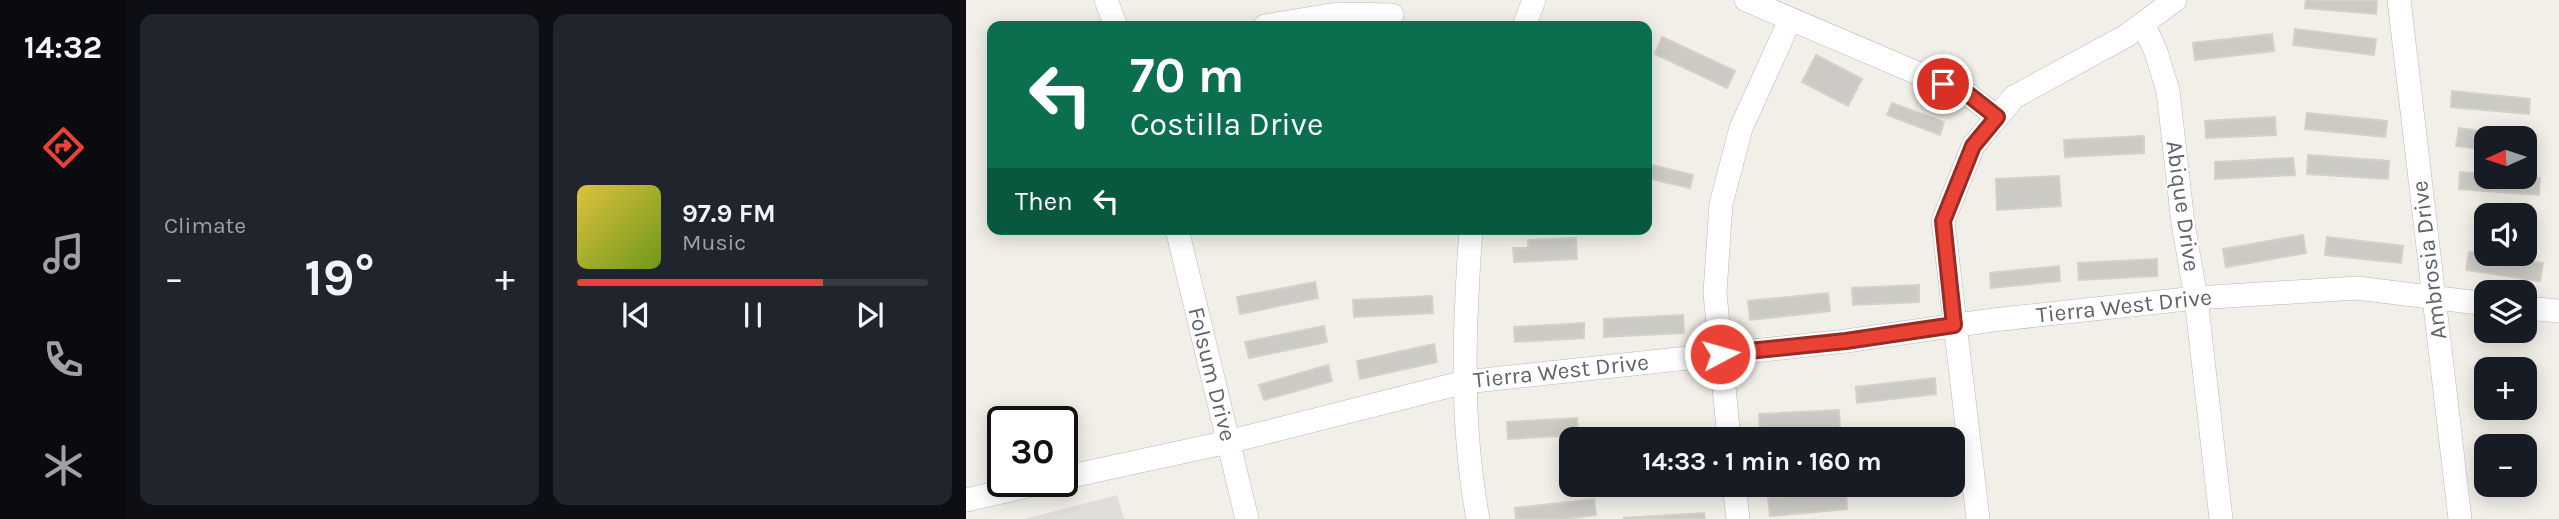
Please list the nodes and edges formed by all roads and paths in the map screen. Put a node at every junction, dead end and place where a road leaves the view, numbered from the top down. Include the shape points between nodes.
1 (1106, 0) edge
2 (1534, 0) edge
3 (1746, 0) edge
4 (2175, 0) edge
5 (2399, 0) edge
6 (1392, 15) dead end
7 (1790, 20) junction
8 (1114, 21) edge
9 (1295, 21) edge
10 (1526, 21) edge
11 (2143, 23) junction
12 (1997, 117) junction
13 (1178, 235) edge
14 (1471, 235) edge
15 (2196, 298) junction
16 (2433, 299) junction
17 (2474, 303) edge
18 (2537, 309) edge
19 (2559, 312) edge
20 (1954, 325) junction
21 (1720, 354) junction
22 (1465, 382) junction
23 (1728, 427) edge
24 (1228, 442) junction
25 (1078, 475) edge
26 (987, 495) edge
27 (1735, 497) edge
28 (966, 500) edge
29 (1247, 519) edge
30 (1478, 519) edge
31 (1738, 519) edge
32 (1978, 519) edge
33 (2221, 519) edge
34 (2460, 519) edge

1 - 8 street
2 - 10 street
3 - 7 street
4 - 11 street
5 - 16 street, Ambrosia Drive
6 - 9 street via 1336,14
7 - 12 street via 1969,95
7 - 21 street via 1741,128 1721,204 1715,293
11 - 12 street via 2014,97
11 - 15 street, Abique Drive via 2168,91
12 - 20 street via 1973,146 1943,221
13 - 24 street, Folsum Drive
14 - 22 street
15 - 16 street, Tierra West Drive via 2357,288
15 - 20 street, Tierra West Drive
15 - 33 street, Abique Drive
16 - 17 street, Tierra West Drive
16 - 34 street, Ambrosia Drive
18 - 19 street
20 - 21 street, Tierra West Drive
20 - 32 street
21 - 22 street, Tierra West Drive
21 - 23 street
22 - 24 street, Tierra West Drive
22 - 30 street via 1465,421
24 - 25 street, Tierra West Drive
24 - 29 street, Folsum Drive
26 - 28 street
27 - 31 street

